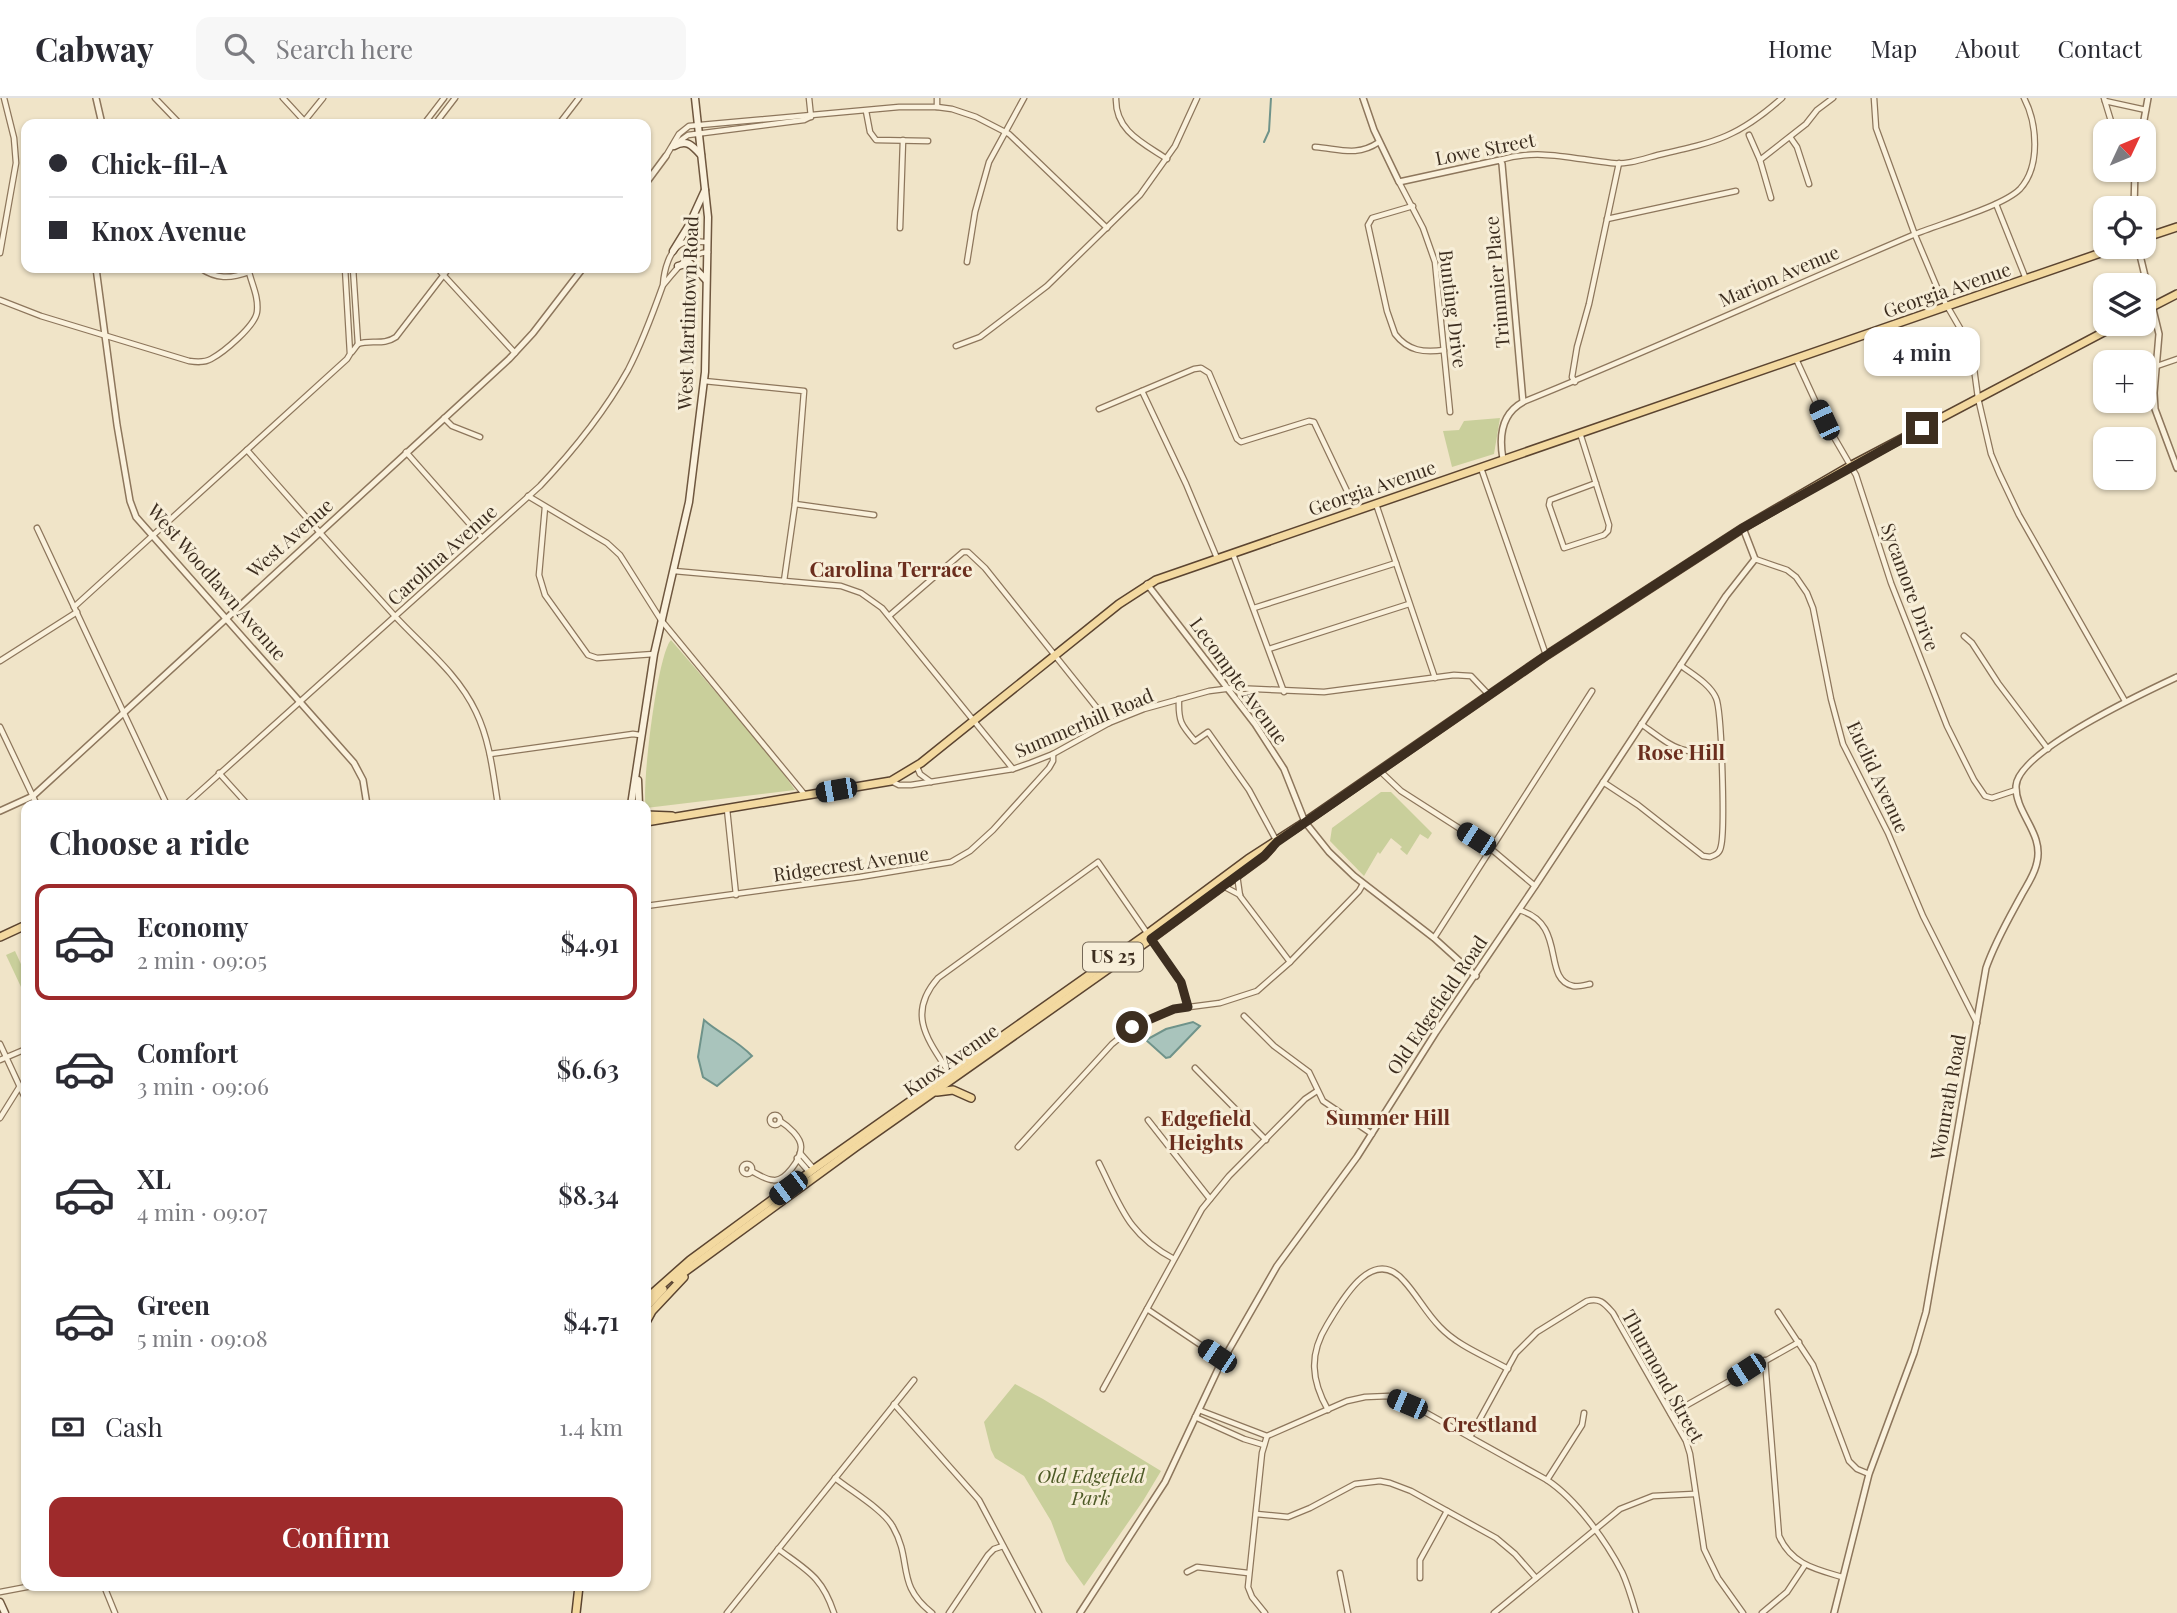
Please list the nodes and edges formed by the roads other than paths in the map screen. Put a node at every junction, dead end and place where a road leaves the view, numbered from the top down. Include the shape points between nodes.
1 (4, 98) edge
2 (96, 98) edge
3 (155, 98) edge
4 (283, 98) edge
5 (323, 98) edge
6 (444, 98) edge
7 (455, 98) edge
8 (579, 98) edge
9 (695, 98) edge
10 (809, 98) edge
11 (937, 98) edge
12 (1024, 98) edge
13 (1116, 98) edge
14 (1196, 98) edge
15 (1363, 98) edge
16 (1782, 98) edge
17 (1833, 98) edge
18 (1874, 98) edge
19 (2024, 98) edge
20 (2148, 98) edge
21 (2104, 100) edge
22 (937, 107) junction
23 (2146, 110) junction
24 (866, 111) junction
25 (811, 117) junction
26 (101, 119) edge
27 (175, 119) edge
28 (301, 119) edge
29 (308, 119) edge
30 (428, 119) edge
31 (439, 119) edge
32 (563, 119) edge
33 (2111, 119) edge
34 (2144, 119) edge
35 (697, 125) junction
36 (699, 133) junction
37 (1007, 133) junction
38 (1749, 135) dead end
39 (1790, 137) junction
40 (903, 140) junction
41 (928, 141) dead end
42 (1379, 142) junction
43 (674, 146) junction
44 (1315, 147) dead end
45 (666, 156) junction
46 (702, 156) junction
47 (1167, 159) junction
48 (1500, 160) junction
49 (1760, 160) junction
50 (1619, 163) junction
51 (651, 176) edge
52 (1399, 182) junction
53 (1809, 184) dead end
54 (705, 189) junction
55 (1736, 191) dead end
56 (1772, 198) dead end
57 (1996, 204) junction
58 (1413, 206) junction
59 (1607, 219) junction
60 (2177, 227) edge
61 (901, 228) dead end
62 (1107, 228) junction
63 (2156, 234) edge
64 (1914, 235) junction
65 (708, 242) junction
66 (673, 251) junction
67 (708, 252) junction
68 (0, 253) edge
69 (2093, 256) edge
70 (967, 262) dead end
71 (678, 266) junction
72 (97, 273) edge
73 (209, 273) edge
74 (240, 273) edge
75 (250, 273) edge
76 (345, 273) edge
77 (352, 273) edge
78 (579, 273) edge
79 (443, 275) joint
80 (2026, 279) junction
81 (707, 281) junction
82 (663, 285) junction
83 (2177, 294) edge
84 (0, 300) edge
85 (2156, 305) edge
86 (1947, 307) junction
87 (2156, 317) edge
88 (105, 334) junction
89 (2096, 336) edge
90 (358, 344) junction
91 (956, 346) dead end
92 (1444, 350) junction
93 (514, 353) junction
94 (350, 354) junction
95 (1796, 358) junction
96 (2177, 359) edge
97 (2157, 366) junction
98 (704, 381) junction
99 (1575, 382) junction
100 (1142, 391) junction
101 (1978, 398) junction
102 (1523, 402) junction
103 (1099, 409) dead end
104 (1450, 412) dead end
105 (444, 418) junction
106 (1580, 432) junction
107 (480, 437) dead end
108 (247, 450) junction
109 (407, 452) junction
110 (1503, 459) junction
111 (1850, 466) junction
112 (1480, 467) junction
113 (2177, 467) edge
114 (1596, 483) junction
115 (528, 496) junction
116 (1376, 503) junction
117 (795, 504) junction
118 (545, 507) junction
119 (1356, 510) junction
120 (874, 514) dead end
121 (37, 528) dead end
122 (1743, 528) junction
123 (320, 532) junction
124 (152, 536) junction
125 (482, 538) junction
126 (1233, 553) junction
127 (1217, 558) junction
128 (1755, 559) junction
129 (1396, 563) junction
130 (674, 571) junction
131 (784, 581) junction
132 (1147, 584) junction
133 (1409, 604) junction
134 (1254, 608) junction
135 (76, 610) junction
136 (395, 615) junction
137 (889, 616) junction
138 (225, 618) junction
139 (661, 620) junction
140 (1964, 636) dead end
141 (1269, 649) junction
142 (654, 654) junction
143 (1055, 654) junction
144 (1547, 655) junction
145 (0, 661) edge
146 (1680, 665) junction
147 (2177, 677) edge
148 (1434, 678) junction
149 (1228, 688) junction
150 (1592, 691) dead end
151 (1284, 692) junction
152 (1489, 695) junction
153 (1178, 699) junction
154 (299, 701) junction
155 (2125, 702) junction
156 (124, 712) junction
157 (973, 722) junction
158 (1109, 723) junction
159 (1641, 724) junction
160 (0, 727) edge
161 (640, 735) junction
162 (2048, 749) junction
163 (1721, 752) junction
164 (490, 754) junction
165 (1053, 754) junction
166 (917, 767) junction
167 (1013, 769) junction
168 (1380, 771) junction
169 (219, 773) junction
170 (637, 775) junction
171 (891, 781) junction
172 (931, 782) junction
173 (1603, 782) junction
174 (2016, 790) junction
175 (33, 796) junction
176 (806, 796) junction
177 (24, 800) edge
178 (35, 800) edge
179 (165, 800) edge
180 (190, 800) edge
181 (243, 800) edge
182 (367, 800) edge
183 (497, 800) edge
184 (632, 800) edge
185 (639, 800) edge
186 (21, 801) edge
187 (726, 807) junction
188 (0, 811) edge
189 (651, 815) edge
190 (676, 816) junction
191 (651, 821) edge
192 (1305, 822) junction
193 (1277, 842) junction
194 (1490, 848) junction
195 (1237, 875) junction
196 (1363, 884) junction
197 (1222, 886) junction
198 (1535, 886) junction
199 (736, 895) junction
200 (1240, 895) junction
201 (651, 905) edge
202 (1519, 910) junction
203 (21, 927) edge
204 (0, 937) edge
205 (1149, 937) junction
206 (1434, 938) junction
207 (1290, 962) junction
208 (1476, 976) junction
209 (1590, 985) dead end
210 (1188, 1007) junction
211 (1244, 1016) dead end
212 (1977, 1023) junction
213 (0, 1044) edge
214 (21, 1051) edge
215 (6, 1057) junction
216 (0, 1060) edge
217 (1195, 1068) dead end
218 (951, 1075) junction
219 (20, 1086) joint
220 (1317, 1091) junction
221 (929, 1094) junction
222 (971, 1098) dead end
223 (0, 1118) edge
224 (1148, 1120) dead end
225 (780, 1121) dead end
226 (1372, 1134) junction
227 (1266, 1140) junction
228 (1018, 1147) dead end
229 (798, 1155) junction
230 (1099, 1163) dead end
231 (751, 1171) dead end
232 (813, 1174) junction
233 (1210, 1199) junction
234 (1174, 1259) junction
235 (690, 1270) junction
236 (651, 1295) edge
237 (651, 1302) edge
238 (1147, 1309) junction
239 (1778, 1312) dead end
240 (651, 1313) edge
241 (1799, 1342) junction
242 (1223, 1360) junction
243 (1765, 1360) junction
244 (1508, 1369) junction
245 (914, 1380) dead end
246 (1103, 1389) dead end
247 (894, 1404) junction
248 (1198, 1410) junction
249 (1328, 1410) junction
250 (1584, 1413) dead end
251 (1671, 1414) junction
252 (1195, 1417) junction
253 (1266, 1436) junction
254 (1470, 1437) junction
255 (1264, 1444) junction
256 (1869, 1474) junction
257 (835, 1478) junction
258 (1547, 1480) junction
259 (1694, 1494) junction
260 (1447, 1511) junction
261 (1256, 1514) junction
262 (1594, 1531) junction
263 (1003, 1546) junction
264 (778, 1549) junction
265 (1805, 1565) junction
266 (1187, 1572) dead end
267 (1248, 1573) junction
268 (1340, 1573) dead end
269 (1842, 1577) junction
270 (1420, 1578) dead end
271 (1536, 1578) junction
272 (21, 1588) edge
273 (106, 1591) edge
274 (578, 1591) edge
275 (0, 1592) edge
276 (0, 1602) edge
277 (5, 1613) edge
278 (116, 1613) edge
279 (576, 1613) edge
280 (727, 1613) edge
281 (834, 1613) edge
282 (932, 1613) edge
283 (949, 1613) edge
284 (1039, 1613) edge
285 (1080, 1613) edge
286 (1265, 1613) edge
287 (1348, 1613) edge
288 (1494, 1613) edge
289 (1636, 1613) edge
290 (1743, 1613) edge
291 (1762, 1613) edge
292 (1834, 1613) edge

1 - 68 street via 15,138 16,163
2 - 26 street
3 - 27 street
4 - 28 street
5 - 29 street
6 - 30 street
7 - 31 street
8 - 32 street
9 - 35 main road, West Martintown Road
10 - 25 street
11 - 22 street
12 - 37 street
13 - 47 street via 1126,131
14 - 47 street
15 - 42 street, Bunting Drive
16 - 50 street, Lowe Street via 1728,136
17 - 39 street
18 - 64 street via 1875,128
19 - 57 street, Marion Avenue via 2035,140 2030,168 2022,187
20 - 23 street
21 - 23 street
21 - 33 street
22 - 24 street
22 - 37 street via 965,113
23 - 34 street
24 - 25 street
24 - 40 street via 876,141
25 - 35 street
25 - 36 street
35 - 36 main road, West Martintown Road
35 - 45 street via 679,134
36 - 43 street
36 - 46 main road, West Martintown Road
37 - 62 street
37 - 70 street via 985,173
38 - 49 street
39 - 49 street
39 - 53 street
40 - 41 street
40 - 61 street
42 - 44 street via 1358,152
42 - 52 street, Bunting Drive
43 - 45 street
43 - 46 main road via 688,143
45 - 51 street
46 - 54 main road, West Martintown Road
47 - 62 street
48 - 50 street, Lowe Street via 1539,153
48 - 52 street, Lowe Street
48 - 102 street, Trimmier Place
49 - 56 street
50 - 59 street
52 - 58 street, Bunting Drive
54 - 65 main road, West Martintown Road
54 - 66 main road
55 - 59 street
57 - 64 street, Marion Avenue
57 - 80 street
58 - 92 street, Bunting Drive via 1435,262
58 - 92 street via 1369,221 1374,256 1395,334 1415,350
59 - 99 street via 1575,357
60 - 63 main road
62 - 91 street via 1012,314 980,337
64 - 86 street
64 - 99 street, Marion Avenue
65 - 66 street via 684,243
65 - 67 main road, West Martintown Road
66 - 82 street, Carolina Avenue
67 - 71 street, Carolina Avenue via 690,256
67 - 81 main road, West Martintown Road
69 - 80 main road, Georgia Avenue
71 - 81 main road via 690,263
71 - 82 street, Carolina Avenue
72 - 88 street, West Woodlawn Avenue
73 - 74 street via 226,278
75 - 88 street via 256,295 255,319 211,359 189,361
76 - 94 street
77 - 90 street
78 - 93 street, West Avenue
79 - 90 street via 396,337 383,343
79 - 93 street
80 - 86 main road, Georgia Avenue
81 - 98 main road, West Martintown Road
82 - 115 street, Carolina Avenue via 629,368 609,400 561,464
83 - 85 main road
84 - 88 street
86 - 95 main road, Georgia Avenue
86 - 101 street via 1973,361
87 - 97 street
88 - 124 street, West Woodlawn Avenue via 131,506
89 - 101 main road, Knox Avenue / US 25
90 - 94 street
92 - 104 street, Bunting Drive
93 - 105 street, West Avenue
94 - 108 street
95 - 106 main road, Georgia Avenue
95 - 111 street, Sycamore Drive
96 - 97 street
97 - 113 street via 2155,409
98 - 117 street via 804,390
98 - 130 main road, West Martintown Road via 690,495
99 - 102 street, Marion Avenue
100 - 103 street
100 - 119 street via 1201,368 1209,373 1241,442 1314,422
100 - 127 street
101 - 111 main road, Knox Avenue / US 25
101 - 155 street via 1991,454 2009,496
102 - 110 street via 1504,420
105 - 107 street
105 - 109 street, West Avenue
106 - 110 main road, Georgia Avenue
106 - 114 street
108 - 123 street
108 - 124 street
109 - 123 street, West Avenue
109 - 125 street
110 - 112 main road, Georgia Avenue
111 - 122 main road, Knox Avenue / US 25
111 - 174 street, Sycamore Drive via 1935,701 1974,779 1990,798
112 - 116 main road, Georgia Avenue
112 - 144 street
114 - 114 street via 1608,531 1564,548 1550,500
115 - 118 street
115 - 125 street, Carolina Avenue
116 - 119 main road, Georgia Avenue
116 - 129 street
117 - 120 street
117 - 131 street
118 - 139 street via 614,549
118 - 142 street via 540,585 584,651 597,658
119 - 126 main road, Georgia Avenue
121 - 135 street
122 - 128 street
122 - 144 main road, Knox Avenue / US 25
123 - 136 street
123 - 138 street, West Avenue
124 - 135 street
124 - 138 street, West Woodlawn Avenue
125 - 136 street, Carolina Avenue
126 - 127 main road, Georgia Avenue
126 - 134 street
127 - 132 main road, Georgia Avenue
128 - 146 street, Old Edgefield Road
128 - 212 street, Euclid Avenue via 1787,570 1807,593 1843,744
129 - 133 street
129 - 134 street
130 - 131 street
130 - 139 main road, West Martintown Road
131 - 137 street via 849,587
132 - 143 main road, Georgia Avenue
132 - 149 street, Lecompte Avenue
133 - 141 street
133 - 148 street
134 - 141 street
135 - 145 street
135 - 156 street
136 - 154 street, Carolina Avenue
136 - 164 street via 467,696
137 - 143 street via 968,552
137 - 157 street
138 - 154 street, West Woodlawn Avenue
138 - 156 street, West Avenue
139 - 142 main road, West Martintown Road
139 - 176 street
140 - 162 street
141 - 151 street
142 - 161 main road, West Martintown Road
143 - 157 main road, Georgia Avenue
143 - 158 street
144 - 152 main road, Knox Avenue / US 25
146 - 159 street, Old Edgefield Road
146 - 163 street via 1716,697
147 - 155 street
148 - 151 street, Summerhill Road via 1324,692
148 - 152 street, Summerhill Road via 1471,676
149 - 151 street, Summerhill Road
149 - 153 street, Summerhill Road
149 - 192 street, Lecompte Avenue via 1284,769
150 - 194 street
152 - 168 main road, Knox Avenue / US 25
153 - 158 street, Summerhill Road
153 - 193 street via 1183,728 1195,741 1208,732 1249,790
154 - 169 street, Carolina Avenue
154 - 182 street, West Woodlawn Avenue via 357,768
155 - 162 street
156 - 175 street, West Avenue
156 - 179 street
157 - 166 main road, Georgia Avenue
157 - 167 street
158 - 165 street, Summerhill Road
159 - 163 street via 1683,751
159 - 173 street, Old Edgefield Road
160 - 175 street
161 - 164 street
161 - 170 main road, West Martintown Road
162 - 174 street via 2022,769
163 - 173 street via 1722,845 1710,857
164 - 183 street
165 - 167 street, Summerhill Road
165 - 199 street, Ridgecrest Avenue via 1049,768 1014,808 958,859 937,866
166 - 171 main road, Georgia Avenue
166 - 172 street
167 - 172 street, Summerhill Road
168 - 192 main road, Knox Avenue / US 25
168 - 194 street via 1401,791
169 - 180 street, Carolina Avenue
169 - 181 street
170 - 184 main road, West Martintown Road
170 - 185 main road, West Martintown Road
171 - 172 street, Summerhill Road via 899,785
171 - 176 main road, Georgia Avenue
173 - 198 street, Old Edgefield Road
174 - 212 street, Womrath Road via 2034,832 2038,858 1990,956
175 - 177 street, West Avenue
175 - 178 street
176 - 187 main road, Georgia Avenue
186 - 188 street, West Avenue
187 - 190 main road, Georgia Avenue
187 - 199 street
189 - 190 main road, Georgia Avenue
190 - 191 main road, Georgia Avenue
192 - 193 main road, Knox Avenue / US 25
192 - 196 street, Lecompte Avenue
193 - 195 main road, Knox Avenue / US 25
193 - 205 main road, Knox Avenue / US 25 via 1248,859
194 - 198 street
194 - 206 street
195 - 197 main road, Knox Avenue / US 25
195 - 200 street
196 - 206 street, Lecompte Avenue
196 - 207 street
197 - 200 street
197 - 205 main road, Knox Avenue / US 25
198 - 202 street, Old Edgefield Road
199 - 201 street, Ridgecrest Avenue
200 - 207 street
202 - 208 street, Old Edgefield Road
202 - 209 street via 1546,928 1554,962 1564,980 1573,986
203 - 204 main road
205 - 210 street via 1181,982
205 - 218 main road, Knox Avenue / US 25
205 - 218 street via 1098,862 929,988 921,1004 921,1021
206 - 208 street, Lecompte Avenue
207 - 210 street via 1258,991
208 - 226 street, Old Edgefield Road
210 - 228 street via 1147,1019 1117,1039
211 - 220 street via 1309,1072
212 - 256 street, Womrath Road via 1926,1312
213 - 215 street
214 - 215 street
215 - 216 street
215 - 219 street
217 - 227 street
218 - 221 main road, Knox Avenue / US 25
218 - 232 main road, Knox Avenue / US 25
219 - 223 street
220 - 226 street via 1323,1101
220 - 227 street
221 - 222 main road via 953,1090
221 - 232 main road, Knox Avenue / US 25
224 - 233 street
225 - 229 street via 800,1142
226 - 242 street, Old Edgefield Road via 1286,1252
227 - 233 street
229 - 231 street via 779,1180
229 - 232 street
230 - 234 street via 1133,1228 1151,1246
232 - 235 main road, Knox Avenue / US 25
232 - 236 main road, Knox Avenue / US 25 via 690,1260
233 - 234 street
234 - 238 street
235 - 237 main road, Knox Avenue / US 25
235 - 240 main road, US 25
238 - 242 street
238 - 246 street
239 - 241 street
241 - 243 street
241 - 256 street via 1813,1365 1845,1451 1854,1467
242 - 248 street, Old Edgefield Road
243 - 251 street
243 - 265 street via 1778,1530 1787,1551
244 - 249 street via 1446,1334 1399,1276 1374,1271 1354,1284 1316,1346 1315,1382
244 - 251 street, Thurmond Street via 1531,1336 1587,1301 1597,1300 1612,1313
244 - 254 street, Thurmond Street
245 - 247 street
247 - 257 street
247 - 263 street via 979,1500
248 - 252 street, Old Edgefield Road
248 - 253 street
249 - 253 street
249 - 254 street via 1365,1397 1389,1396
250 - 258 street via 1582,1424
251 - 259 street, Thurmond Street via 1689,1448
252 - 255 street
252 - 285 street, Old Edgefield Road via 1163,1484
253 - 255 street
254 - 258 street
255 - 261 street
256 - 269 street, Womrath Road
257 - 264 street
257 - 282 street via 891,1523 910,1590
258 - 262 street via 1574,1503
259 - 262 street via 1660,1495 1634,1502
259 - 290 street, Thurmond Street via 1710,1565
260 - 261 street via 1380,1481 1350,1486 1293,1516
260 - 270 street via 1420,1560
260 - 271 street via 1504,1544
261 - 267 street
262 - 271 street
262 - 289 street via 1622,1573
263 - 283 street via 988,1555
263 - 284 street
264 - 280 street
264 - 281 street via 818,1580
265 - 269 street
265 - 291 street via 1787,1592
266 - 267 street via 1197,1567
267 - 286 street via 1250,1594
268 - 287 street
269 - 292 street, Womrath Road
271 - 288 street
272 - 275 street
273 - 278 street
274 - 279 main road
276 - 277 main road

